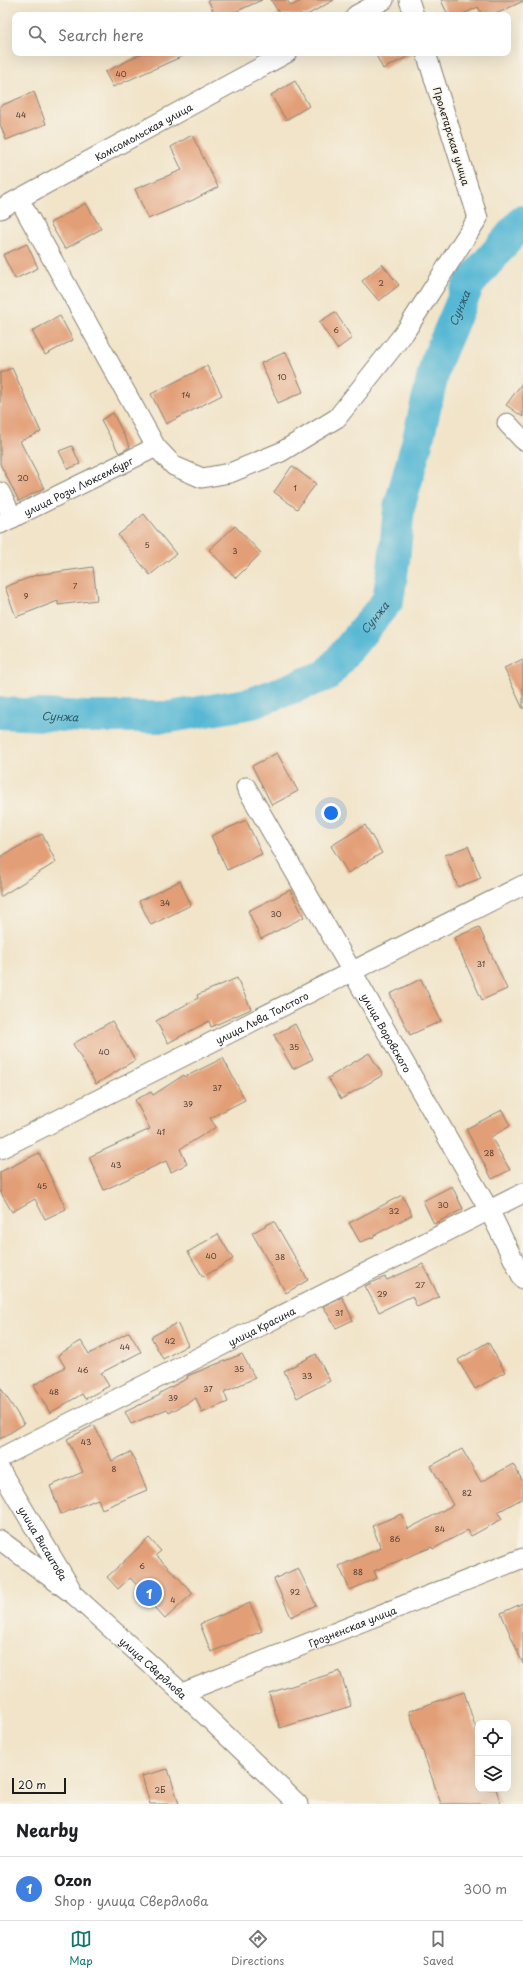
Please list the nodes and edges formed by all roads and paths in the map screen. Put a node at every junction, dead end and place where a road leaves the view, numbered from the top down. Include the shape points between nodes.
1 (384, 0) edge
2 (409, 0) edge
3 (362, 12) edge
4 (413, 12) edge
5 (281, 56) edge
6 (427, 56) edge
7 (19, 199) junction
8 (0, 209) edge
9 (507, 423) dead end
10 (523, 440) edge
11 (156, 447) junction
12 (0, 492) edge
13 (7, 521) edge
14 (246, 787) dead end
15 (523, 885) edge
16 (351, 971) junction
17 (0, 1149) edge
18 (523, 1193) edge
19 (488, 1210) junction
20 (523, 1279) edge
21 (1, 1471) edge
22 (0, 1540) edge
23 (523, 1558) edge
24 (74, 1595) junction
25 (182, 1693) junction
26 (298, 1804) edge

1 - 3 street
2 - 4 street
5 - 7 street, Комсомольская улица
6 - 11 street, Пролетарская улица via 478,218 405,332 337,418 281,452 230,473 202,478 174,466
7 - 8 street, Комсомольская улица
7 - 11 street
9 - 10 street
11 - 13 street, улица Розы Люксембург
12 - 13 street
14 - 16 street, улица Воровского
15 - 16 street, улица Льва Толстого
16 - 17 street, улица Льва Толстого
16 - 19 street, улица Воровского
18 - 19 street, улица Красина
19 - 20 street, улица Воровского
19 - 21 street, улица Красина
21 - 24 street, улица Висаитова
22 - 24 street, улица Свердлова
23 - 25 street, Грозненская улица
24 - 25 street, улица Свердлова
25 - 26 street, улица Свердлова

